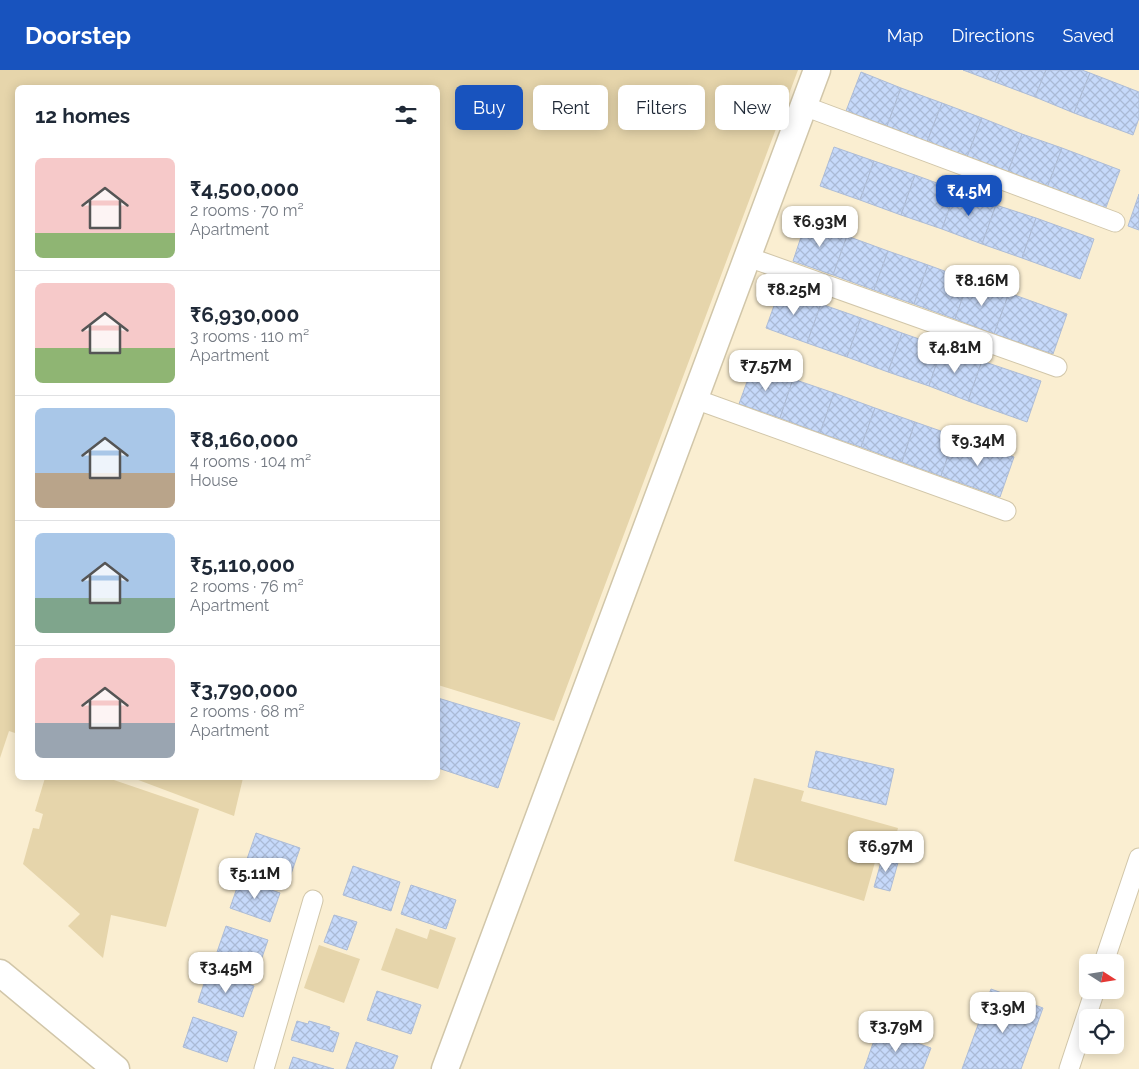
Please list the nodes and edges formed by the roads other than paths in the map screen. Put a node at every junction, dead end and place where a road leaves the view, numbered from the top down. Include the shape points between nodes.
1 (817, 70) edge
2 (804, 106) junction
3 (1115, 222) dead end
4 (748, 257) junction
5 (1057, 367) dead end
6 (695, 398) junction
7 (1006, 511) dead end
8 (1139, 858) edge
9 (313, 900) dead end
10 (1107, 954) edge
11 (0, 973) edge
12 (1092, 999) edge
13 (116, 1069) edge
14 (264, 1069) edge
15 (445, 1069) edge
16 (1069, 1069) edge

1 - 2 street
2 - 3 street
2 - 4 street
4 - 5 street
4 - 6 street
6 - 7 street
6 - 15 street
8 - 10 street
9 - 14 street
11 - 13 street
12 - 16 street

